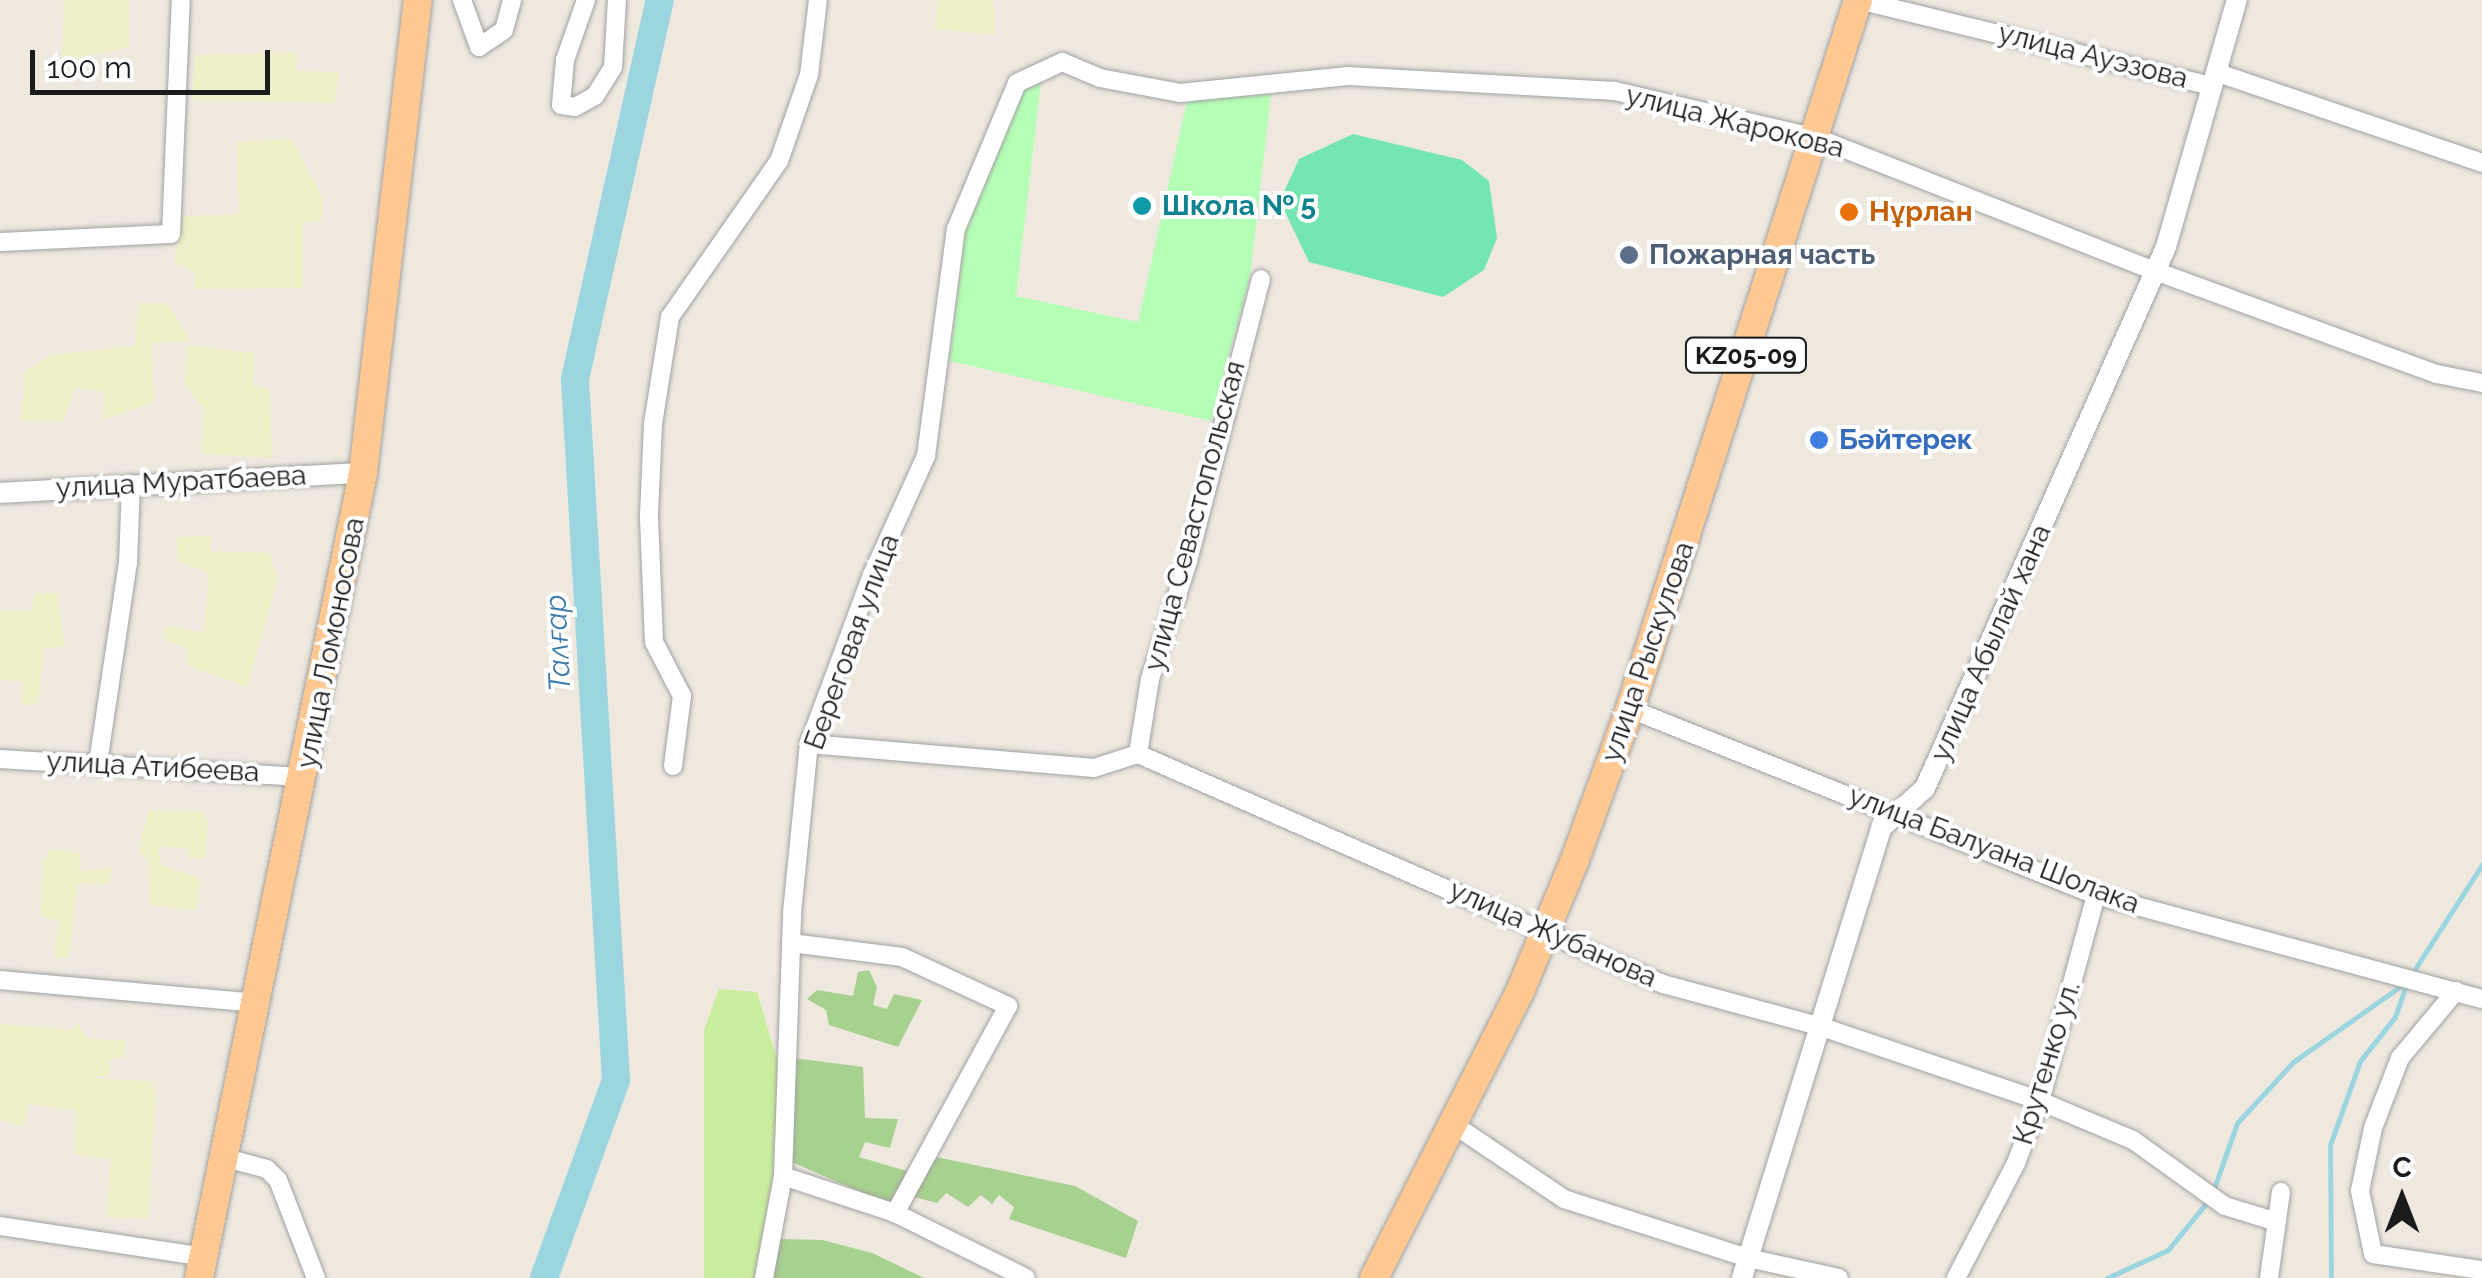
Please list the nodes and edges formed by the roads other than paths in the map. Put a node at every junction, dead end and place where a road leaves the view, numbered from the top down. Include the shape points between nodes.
1 (181, 0) edge
2 (418, 0) edge
3 (462, 0) edge
4 (512, 0) edge
5 (586, 0) edge
6 (617, 0) edge
7 (818, 0) edge
8 (1858, 0) edge
9 (2236, 0) edge
10 (2215, 79) junction
11 (1017, 84) joint
12 (1817, 138) junction
13 (2482, 164) edge
14 (0, 242) edge
15 (2155, 271) junction
16 (1260, 279) dead end
17 (2482, 383) edge
18 (362, 473) junction
19 (131, 484) junction
20 (0, 493) edge
21 (1630, 709) junction
22 (810, 744) junction
23 (1138, 754) junction
24 (0, 759) edge
25 (98, 763) junction
26 (673, 766) dead end
27 (305, 777) junction
28 (1898, 815) junction
29 (2096, 895) junction
30 (1545, 930) junction
31 (791, 943) junction
32 (0, 980) edge
33 (2456, 991) junction
34 (2482, 999) edge
35 (260, 1003) junction
36 (1822, 1027) junction
37 (2040, 1101) junction
38 (1453, 1124) junction
39 (226, 1158) junction
40 (783, 1176) junction
41 (2281, 1192) dead end
42 (895, 1213) junction
43 (2277, 1222) junction
44 (0, 1226) edge
45 (202, 1268) edge
46 (1745, 1268) edge
47 (2482, 1270) edge
48 (316, 1278) edge
49 (764, 1278) edge
50 (1026, 1278) edge
51 (1374, 1278) edge
52 (1839, 1278) edge
53 (1956, 1278) edge
54 (2269, 1278) edge

1 - 14 street via 171,234
2 - 18 main road, улица Ломоносова
3 - 4 street via 479,46 504,30
5 - 6 street via 565,60 561,105 575,107 595,96 613,67
7 - 26 street via 809,75 779,161 670,317 653,424 649,515 654,642 682,696
8 - 10 street, улица Ауэзова
8 - 12 main road, улица Рыскулова / KZ05-09
9 - 10 street, улица Абылай хана
10 - 13 street, улица Ауэзова
10 - 15 street, улица Абылай хана
11 - 12 street, улица Жарокова via 1062,62 1100,78 1180,93 1348,76 1474,79 1615,91
11 - 22 street, Береговая улица via 956,229 926,456 872,575
12 - 15 street, улица Жарокова
12 - 21 main road, улица Рыскулова / KZ05-09
15 - 17 street, улица Жарокова via 2436,374
15 - 28 street, улица Абылай хана via 1964,706 1924,788
16 - 23 street, улица Севастопольская via 1188,561 1150,679
18 - 19 street, улица Муратбаева
18 - 27 main road, улица Ломоносова
19 - 20 street, улица Муратбаева
19 - 25 street via 128,563
21 - 28 street, улица Балуана Шолака
21 - 30 main road, улица Рыскулова / KZ05-09
22 - 23 street via 1094,768
22 - 31 street, Береговая улица
23 - 30 street, улица Жубанова
24 - 25 street, улица Атибеева
25 - 27 street, улица Атибеева
27 - 35 main road, улица Ломоносова
28 - 29 street, улица Балуана Шолака
28 - 36 street, улица Абылай хана via 1881,828
29 - 33 street, улица Балуана Шолака
29 - 37 street, Крутенко ул.
30 - 36 street, улица Жубанова via 1664,984
30 - 38 main road, улица Рыскулова / KZ05-09
31 - 40 street, Береговая улица
31 - 42 street via 902,957 1008,1006
32 - 35 street
33 - 34 street, улица Балуана Шолака
33 - 47 street via 2400,1058 2373,1128 2360,1191 2373,1254
35 - 39 main road, улица Ломоносова
36 - 37 street, улица Жубанова
36 - 46 street, улица Абылай хана
37 - 43 street, улица Жубанова via 2133,1140 2225,1206
37 - 53 street, Крутенко ул.
38 - 46 street via 1564,1198
38 - 51 main road, улица Рыскулова / KZ05-09
39 - 45 main road, улица Ломоносова
39 - 48 street via 267,1169 278,1180
40 - 42 street
40 - 49 street, Береговая улица
41 - 43 street
42 - 50 street
43 - 54 street
44 - 45 street
46 - 52 street

